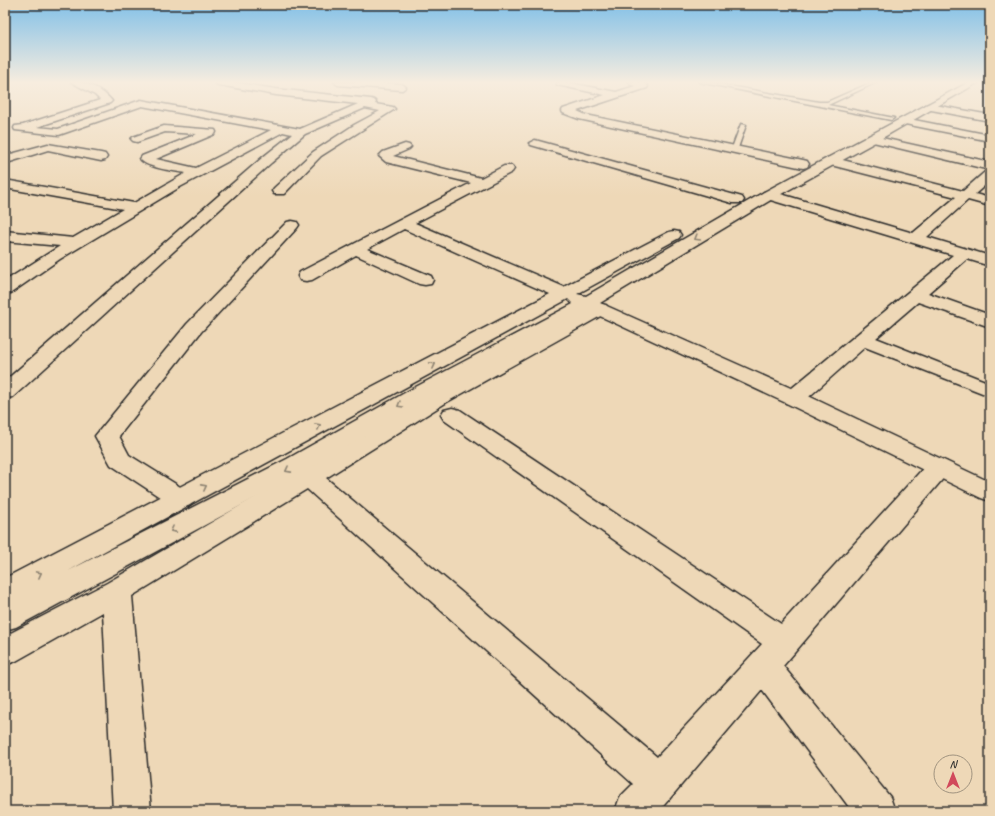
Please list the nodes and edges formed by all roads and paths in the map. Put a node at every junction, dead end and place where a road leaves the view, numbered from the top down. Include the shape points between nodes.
1 (45, 120) edge
2 (93, 120) edge
3 (236, 120) joint
4 (329, 120) edge
5 (369, 120) edge
6 (598, 120) edge
7 (896, 120) edge
8 (897, 120) edge
9 (903, 120) edge
10 (742, 125) dead end
11 (280, 129) junction
12 (59, 132) junction
13 (211, 132) junction
14 (301, 132) junction
15 (77, 134) dead end
16 (990, 138) edge
17 (138, 139) dead end
18 (873, 139) junction
19 (535, 143) dead end
20 (405, 147) dead end
21 (735, 148) junction
22 (101, 157) dead end
23 (7, 158) edge
24 (831, 161) junction
25 (804, 164) junction
26 (990, 166) edge
27 (508, 169) dead end
28 (196, 172) junction
29 (990, 174) edge
30 (482, 182) junction
31 (5, 184) edge
32 (279, 191) dead end
33 (769, 195) junction
34 (966, 196) junction
35 (737, 200) junction
36 (990, 202) edge
37 (135, 207) junction
38 (403, 223) junction
39 (292, 225) dead end
40 (5, 236) edge
41 (916, 239) junction
42 (75, 243) junction
43 (355, 249) junction
44 (965, 254) junction
45 (990, 261) edge
46 (306, 276) dead end
47 (425, 280) dead end
48 (5, 289) edge
49 (565, 294) junction
50 (916, 295) junction
51 (593, 306) junction
52 (990, 320) edge
53 (864, 340) junction
54 (990, 390) edge
55 (5, 392) edge
56 (794, 398) junction
57 (452, 415) dead end
58 (938, 468) junction
59 (309, 477) junction
60 (990, 492) edge
61 (181, 499) junction
62 (116, 591) junction
63 (5, 592) edge
64 (5, 618) edge
65 (5, 652) edge
66 (773, 654) junction
67 (659, 783) junction
68 (132, 811) edge
69 (634, 811) edge
70 (876, 811) edge

1 - 12 street via 16,129
2 - 12 street
3 - 11 street
3 - 13 street
4 - 14 street
5 - 32 street via 317,154
6 - 21 street
7 - 25 street
8 - 18 street
9 - 16 street
10 - 21 lane
11 - 14 street
11 - 28 street
12 - 15 street
13 - 17 street via 164,129
13 - 28 street via 146,159
14 - 55 street
18 - 24 street
18 - 26 street
19 - 35 street
20 - 30 street via 386,156
21 - 25 street
22 - 23 street via 48,147
24 - 33 street
24 - 34 street
25 - 35 street
27 - 30 street
28 - 37 street
29 - 34 street
30 - 38 street
31 - 37 street
33 - 41 street
33 -> 51 street
34 - 36 street
34 - 41 street
35 - 49 street
37 - 42 street
38 - 43 street
38 - 49 street
39 - 61 street via 194,328 107,436 120,460
40 - 42 street
41 - 44 street
42 - 48 street
43 - 46 street
43 - 47 street
44 - 45 street
44 - 50 street
49 - 51 street
61 -> 49 street
50 - 52 street
50 - 53 street
51 - 56 street
51 - 59 street
51 -> 64 street via 425,391 296,465
53 - 54 street
53 - 56 street
56 - 58 street
57 - 66 street
58 - 60 street
58 - 66 street
59 - 62 street
59 - 67 street
63 -> 61 street
62 - 65 street
62 - 68 street
66 - 67 street
66 - 70 street
67 - 69 street

